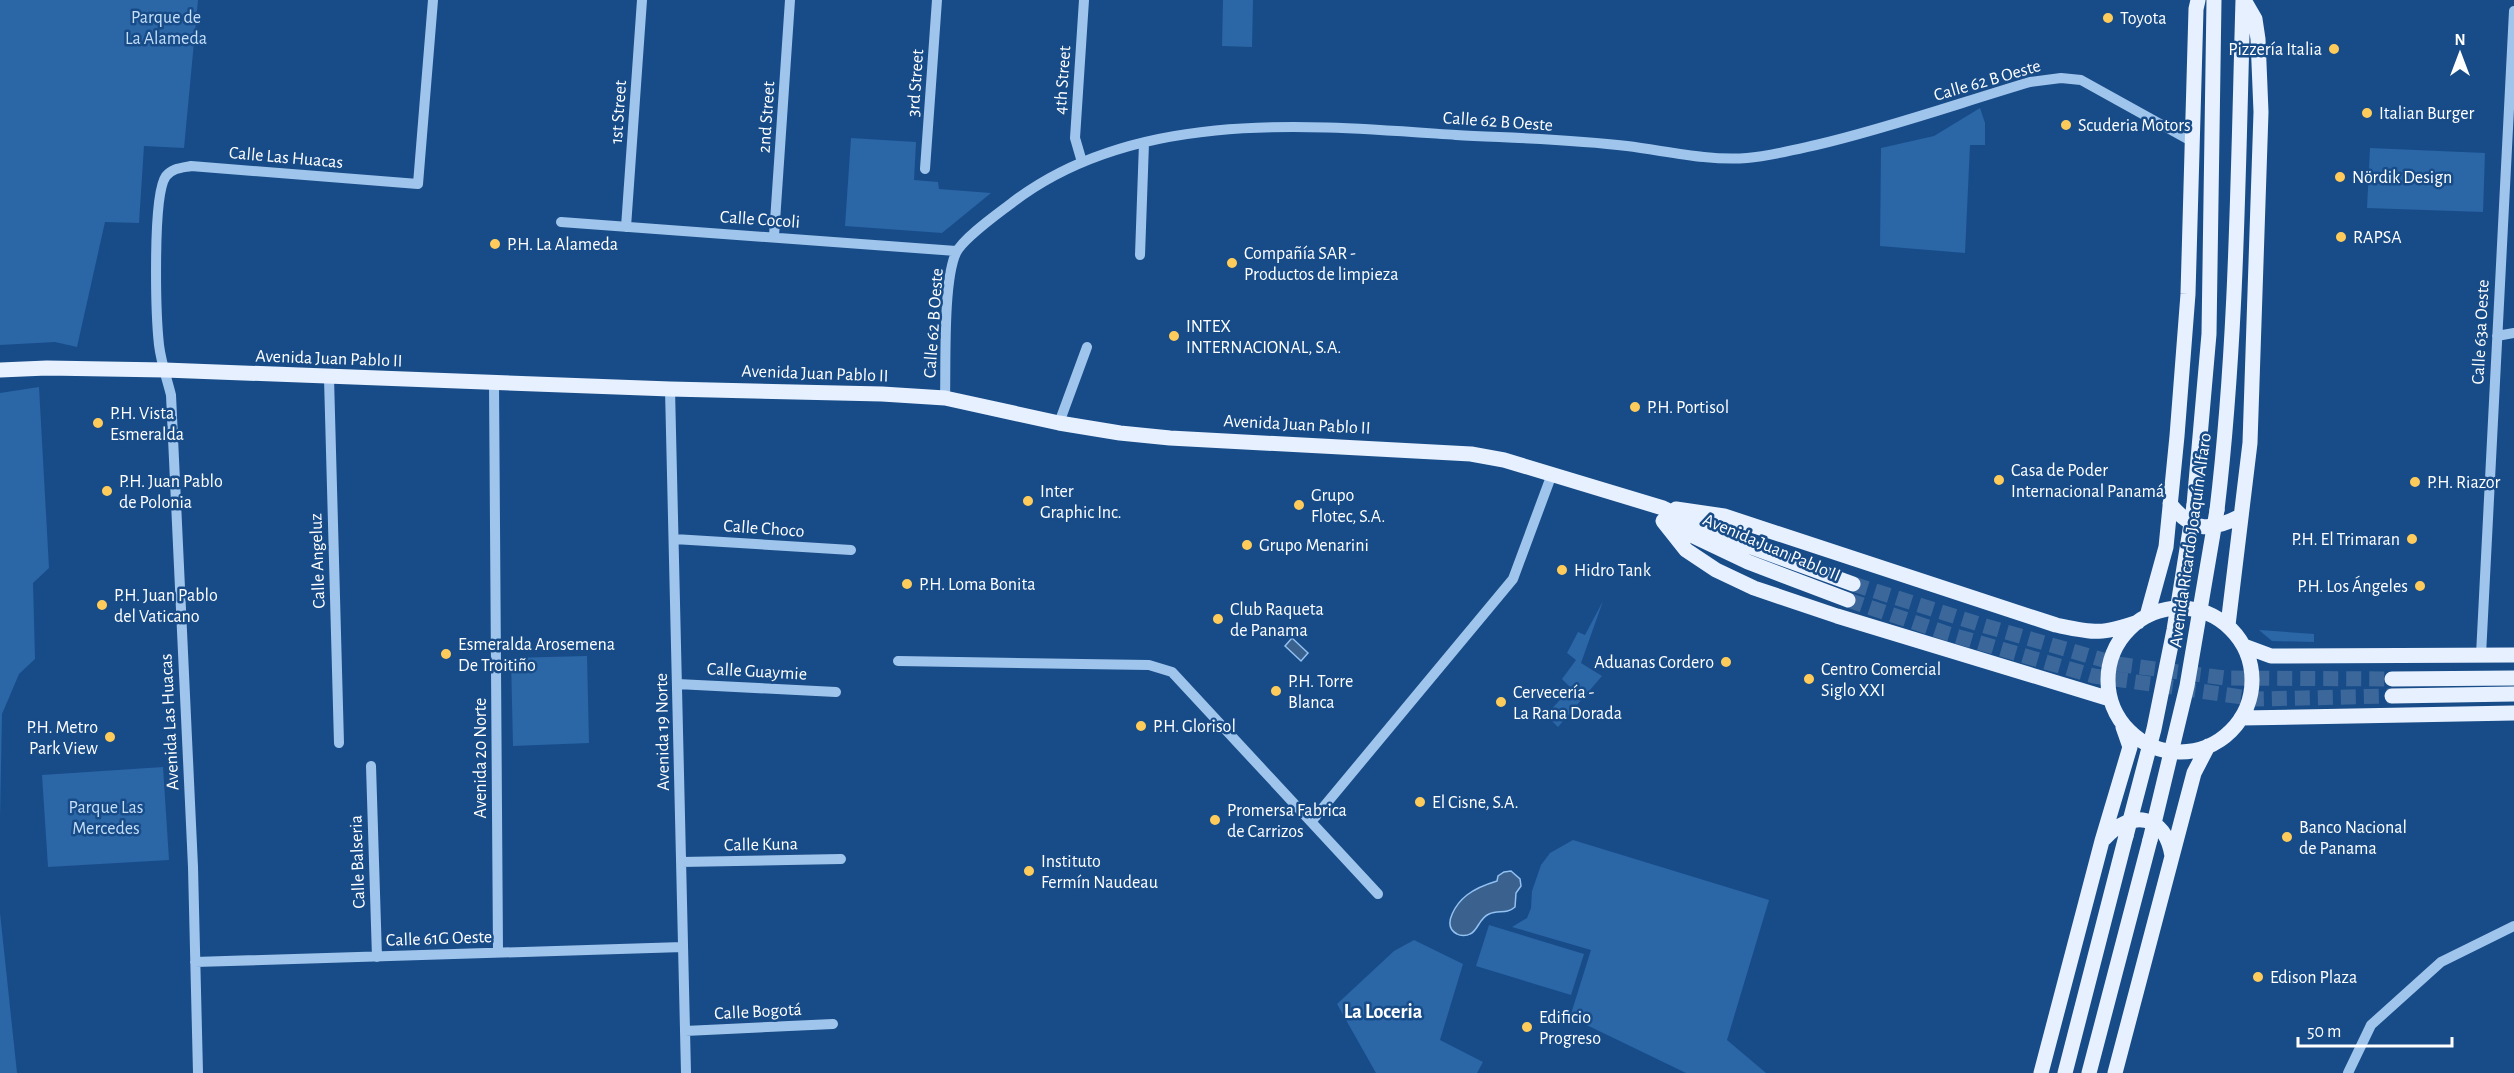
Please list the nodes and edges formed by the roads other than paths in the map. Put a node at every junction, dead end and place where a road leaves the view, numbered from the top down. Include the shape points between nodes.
1 (433, 0) edge
2 (642, 0) edge
3 (790, 0) edge
4 (937, 0) edge
5 (1084, 0) edge
6 (2198, 0) edge
7 (2214, 0) edge
8 (2243, 0) edge
9 (2514, 11) edge
10 (2191, 141) junction
11 (1144, 143) junction
12 (1082, 162) junction
13 (925, 169) dead end
14 (561, 222) dead end
15 (626, 227) junction
16 (774, 237) junction
17 (956, 251) junction
18 (1140, 255) dead end
19 (2514, 333) edge
20 (2497, 336) junction
21 (1087, 347) dead end
22 (0, 370) edge
23 (165, 370) junction
24 (329, 378) junction
25 (494, 383) junction
26 (670, 389) junction
27 (945, 398) junction
28 (1059, 423) junction
29 (1552, 474) junction
30 (2170, 504) junction
31 (1663, 514) junction
32 (2241, 516) junction
33 (674, 539) junction
34 (851, 550) dead end
35 (1853, 584) tunnel mouth
36 (1848, 600) tunnel mouth
37 (2143, 619) junction
38 (2228, 625) junction
39 (2244, 645) junction
40 (2514, 655) edge
41 (2481, 656) junction
42 (898, 661) dead end
43 (2514, 678) edge
44 (2392, 680) tunnel mouth
45 (677, 684) junction
46 (836, 692) dead end
47 (2514, 694) edge
48 (2392, 696) tunnel mouth
49 (2110, 699) junction
50 (2514, 713) edge
51 (2241, 718) junction
52 (2120, 719) junction
53 (339, 743) dead end
54 (2208, 746) junction
55 (371, 766) dead end
56 (1311, 822) junction
57 (2102, 841) junction
58 (2172, 856) junction
59 (841, 859) dead end
60 (681, 862) junction
61 (1377, 894) dead end
62 (2514, 926) edge
63 (683, 947) junction
64 (498, 952) junction
65 (377, 957) junction
66 (195, 962) junction
67 (833, 1024) dead end
68 (685, 1031) junction
69 (198, 1073) edge
70 (686, 1073) edge
71 (2041, 1073) edge
72 (2066, 1073) edge
73 (2089, 1073) edge
74 (2115, 1073) edge
75 (2348, 1073) edge

1 - 23 street, Calle Las Huacas via 418,184 191,166 172,170 165,177 159,191 157,218 159,346
2 - 15 street, 1st Street
3 - 16 street, 2nd Street
4 - 13 street, 3rd Street
5 - 12 street, 4th Street via 1075,138
6 - 10 main road
7 - 72 main road, Avenida Ricardo Joaquín Alfaro, bridge via 2209,334 2194,505 2154,729
8 - 32 main road via 2254,19 2258,39 2261,112 2250,443
8 - 73 main road, Avenida Ricardo Joaquín Alfaro, bridge via 2234,292 2227,428 2217,510 2187,686
9 - 20 street, Calle 63a Oeste
10 - 11 street, Calle 62 B Oeste via 2081,80 2061,78 2021,85 1846,138 1747,158 1682,155 1626,146 1272,126
10 - 30 main road via 2188,294
11 - 12 street, Calle 62 B Oeste
11 - 18 street
12 - 17 street, Calle 62 B Oeste via 1031,189
14 - 15 street, Calle Cocoli
15 - 16 street, Calle Cocoli
16 - 17 street, Calle Cocoli
17 - 27 street, Calle 62 B Oeste via 949,281
19 - 20 street
20 - 41 street, Calle 63a Oeste
21 - 28 street
22 - 23 main road, Avenida Juan Pablo II
23 - 24 main road, Avenida Juan Pablo II
23 - 66 street, Avenida Las Huacas via 171,395
24 - 25 main road, Avenida Juan Pablo II
24 - 53 street, Calle Angeluz
25 - 26 main road, Avenida Juan Pablo II
25 - 64 street, Avenida 20 Norte
26 - 27 main road, Avenida Juan Pablo II
26 - 33 street, Avenida 19 Norte
27 - 28 main road, Avenida Juan Pablo II
28 - 29 main road, Avenida Juan Pablo II via 1170,438 1470,454 1504,459
29 - 31 main road, Avenida Juan Pablo II via 1619,494
29 - 56 street via 1513,579
30 - 32 main road via 2182,519 2200,527 2227,523
30 - 37 main road via 2166,547
31 - 35 main road, Avenida Juan Pablo II
31 - 36 main road, Avenida Juan Pablo II via 1748,562
31 - 37 main road via 1724,516 2056,625 2094,633
31 - 49 main road via 1686,550 1754,588
32 - 38 main road
33 - 34 street, Calle Choco
33 - 45 street, Avenida 19 Norte
37 - 38 main road via 2168,609 2191,609
37 - 49 main road via 2123,637 2112,656 2108,676
38 - 39 main road
39 - 41 main road via 2271,657
39 - 51 main road via 2252,682
40 - 41 main road
42 - 56 street via 1149,665 1172,672
43 - 44 main road
45 - 46 street, Calle Guaymie
45 - 60 street, Avenida 19 Norte
47 - 48 main road
49 - 52 main road
50 - 51 main road
51 - 54 main road via 2227,735
52 - 54 main road via 2136,737 2158,748 2183,752
52 - 57 main road via 2130,747
54 - 58 main road via 2194,773
55 - 65 street, Calle Balseria
56 - 61 street
57 - 58 main road via 2115,827 2129,820 2145,820 2160,827 2169,840
57 - 71 main road
58 - 74 main road
59 - 60 street, Calle Kuna
60 - 63 street, Avenida 19 Norte
62 - 75 street via 2441,962 2371,1025
63 - 64 street, Calle 61G Oeste
63 - 68 street, Avenida 19 Norte
64 - 65 street, Calle 61G Oeste
65 - 66 street, Calle 61G Oeste
66 - 69 street, Avenida Las Huacas
67 - 68 street, Calle Bogotá
68 - 70 street, Avenida 19 Norte

